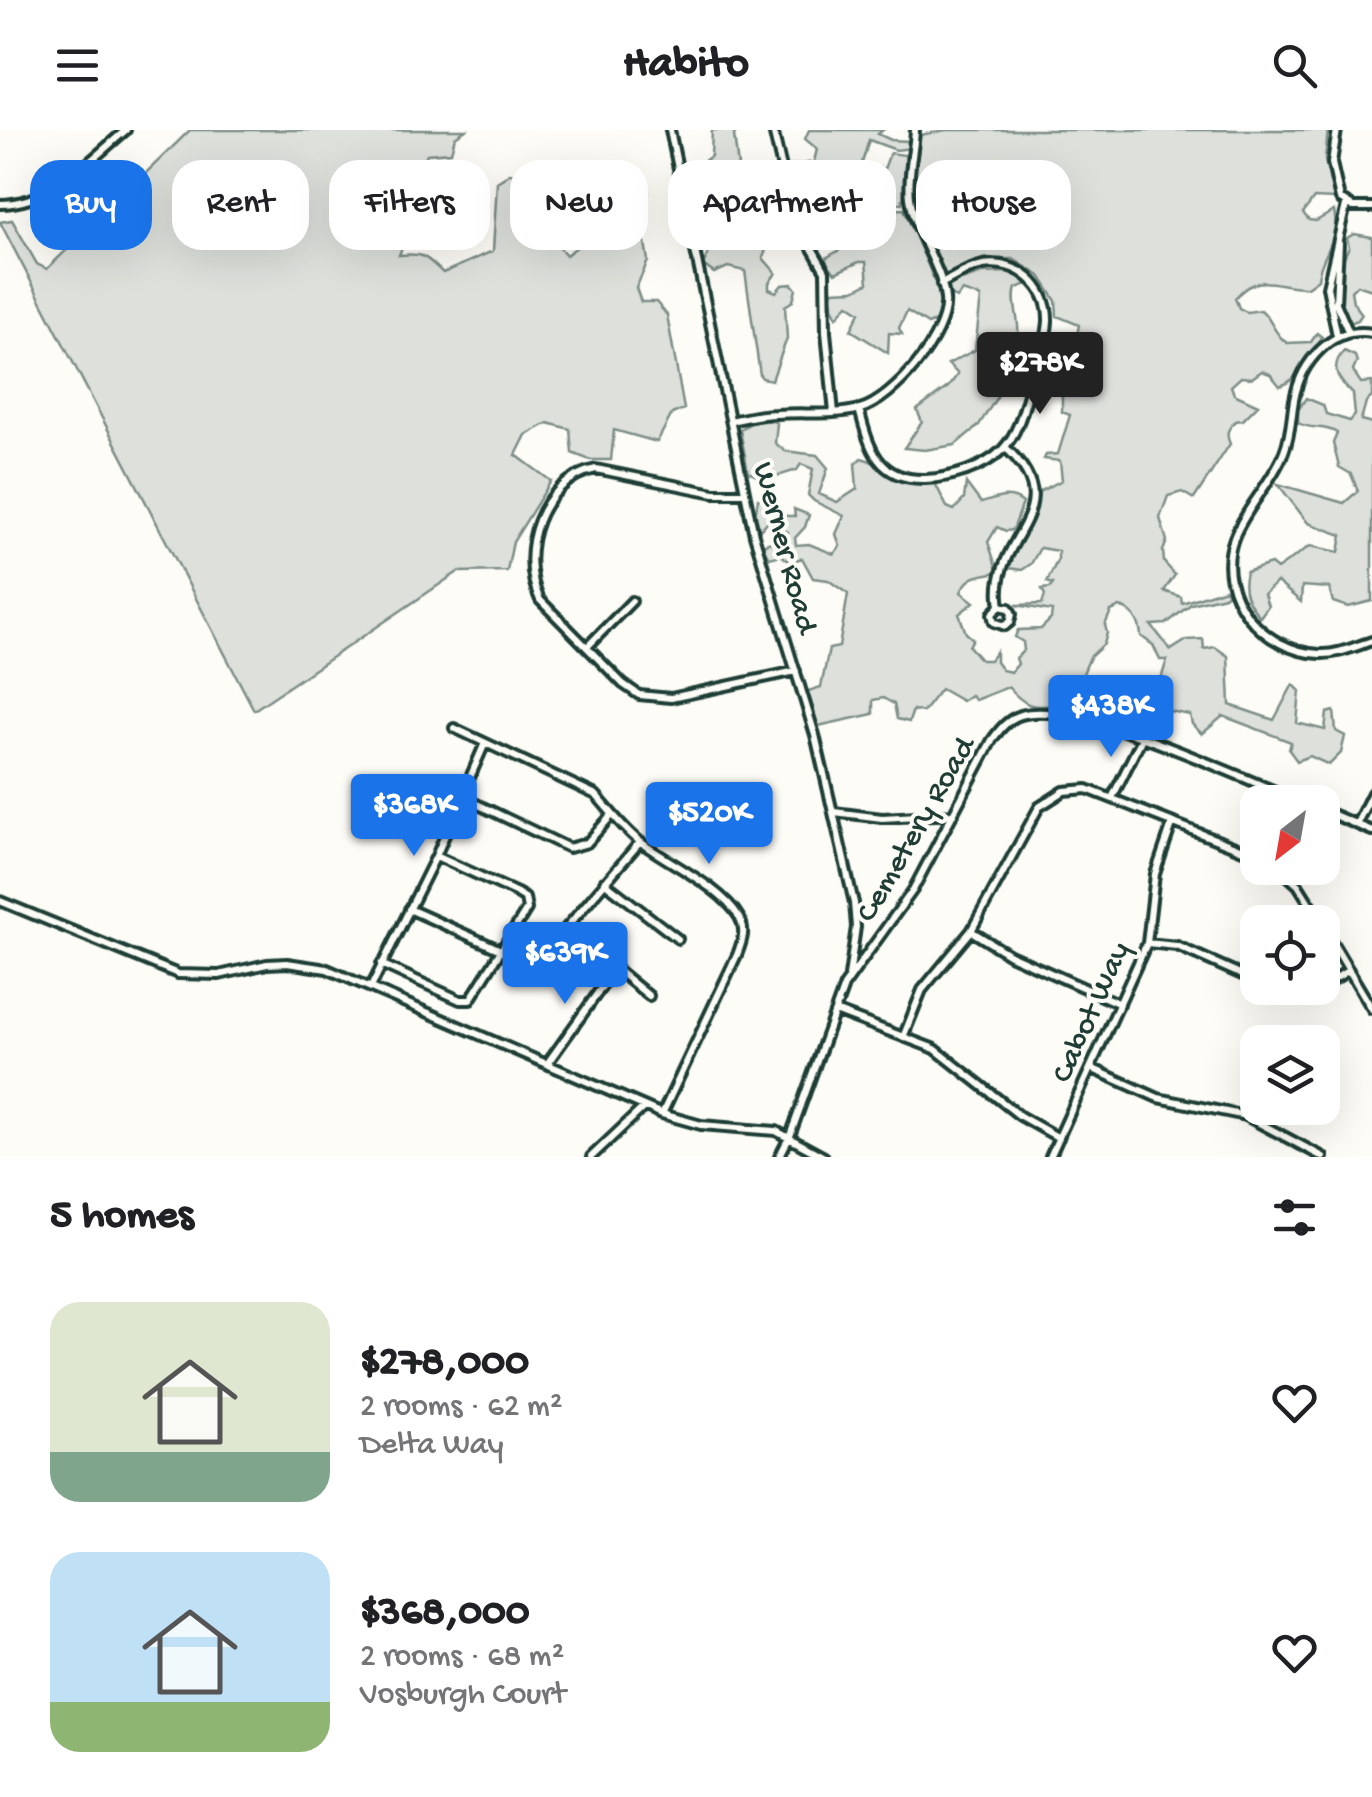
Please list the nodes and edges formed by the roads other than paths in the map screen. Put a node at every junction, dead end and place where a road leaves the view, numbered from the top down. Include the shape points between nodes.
1 (126, 130) edge
2 (670, 130) edge
3 (773, 130) edge
4 (915, 130) edge
5 (1337, 130) edge
6 (0, 204) edge
7 (1346, 204) junction
8 (1372, 207) edge
9 (1339, 237) junction
10 (941, 284) junction
11 (1350, 333) junction
12 (1372, 334) edge
13 (1338, 336) junction
14 (860, 409) junction
15 (834, 413) junction
16 (730, 421) junction
17 (1005, 447) junction
18 (745, 493) junction
19 (632, 601) dead end
20 (1000, 606) dead end
21 (1372, 641) edge
22 (587, 647) junction
23 (796, 671) junction
24 (454, 728) dead end
25 (1142, 738) junction
26 (485, 743) junction
27 (1260, 785) edge
28 (1372, 793) edge
29 (462, 797) junction
30 (1112, 798) junction
31 (834, 812) junction
32 (954, 814) junction
33 (611, 816) junction
34 (1340, 817) edge
35 (1172, 824) junction
36 (1357, 824) junction
37 (1372, 831) edge
38 (640, 842) junction
39 (1240, 849) edge
40 (436, 856) junction
41 (604, 882) junction
42 (0, 901) edge
43 (410, 909) junction
44 (971, 931) junction
45 (678, 939) dead end
46 (1147, 942) junction
47 (502, 950) junction
48 (1340, 955) edge
49 (381, 964) junction
50 (614, 970) junction
51 (1349, 970) junction
52 (1240, 974) edge
53 (849, 976) junction
54 (1340, 976) edge
55 (372, 987) junction
56 (649, 996) dead end
57 (1120, 1004) junction
58 (1372, 1009) edge
59 (835, 1011) junction
60 (904, 1034) junction
61 (546, 1064) junction
62 (1091, 1068) junction
63 (644, 1107) junction
64 (662, 1114) junction
65 (790, 1136) junction
66 (1059, 1138) junction
67 (592, 1157) edge
68 (779, 1157) edge
69 (824, 1157) edge
70 (1050, 1157) edge
71 (1323, 1157) edge

1 - 6 street via 56,186
2 - 16 street, Werner Road
3 - 15 street via 792,215 825,272
4 - 10 street via 909,194
5 - 7 street via 1332,163
7 - 8 street
7 - 9 street
9 - 11 street via 1335,292
9 - 13 street via 1327,288
10 - 14 street via 945,310 929,344 897,386
10 - 17 street via 997,264 1027,275 1048,307 1048,330
11 - 12 street
11 - 13 street
13 - 21 street via 1318,351 1302,378 1286,448 1234,538 1230,577 1255,626 1278,644 1327,654
14 - 15 street
14 - 17 street via 874,455 910,478 951,475
15 - 16 street
16 - 18 street, Werner Road
17 - 20 street via 1035,486 1001,573
18 - 22 street via 596,469 561,483 540,517 533,586
18 - 23 street, Werner Road
19 - 22 street
22 - 23 street via 623,684 655,699
23 - 31 street, Werner Road
24 - 26 street
25 - 27 street, Cemetery Road
25 - 30 street
25 - 32 street, Cemetery Road via 1077,717 1018,716 992,740
26 - 29 street
26 - 33 street via 596,795
28 - 36 street
29 - 33 street via 569,848 582,846
29 - 40 street
30 - 35 street
30 - 44 street via 1075,789 1048,798
31 - 32 street via 882,818
31 - 53 street, Werner Road via 856,928
32 - 53 street, Cemetery Road via 893,922
33 - 38 street
34 - 36 street
35 - 39 street
35 - 46 street, Cabot Way via 1154,874
36 - 37 street
38 - 41 street
38 - 64 street via 724,900 744,930
40 - 43 street
40 - 47 street via 525,898 527,908
41 - 45 street
41 - 50 street via 566,928
42 - 55 street via 178,974 286,964 327,969
43 - 47 street
43 - 49 street
44 - 57 street
44 - 60 street via 922,990
46 - 52 street via 1177,946
46 - 57 street, Cabot Way
47 - 49 street via 465,1001
48 - 51 street
49 - 55 street
50 - 56 street
50 - 61 street
51 - 54 street
51 - 58 street
53 - 59 street, Cemetery Road
55 - 61 street
57 - 62 street, Cabot Way
59 - 60 street
59 - 65 street, Cemetery Road
60 - 66 street
61 - 63 street
62 - 66 street, Cabot Way
62 - 71 street via 1158,1098 1246,1116
63 - 64 street
63 - 67 street
64 - 65 street
65 - 68 street, Cemetery Road
65 - 69 street
66 - 70 street, Cabot Way

